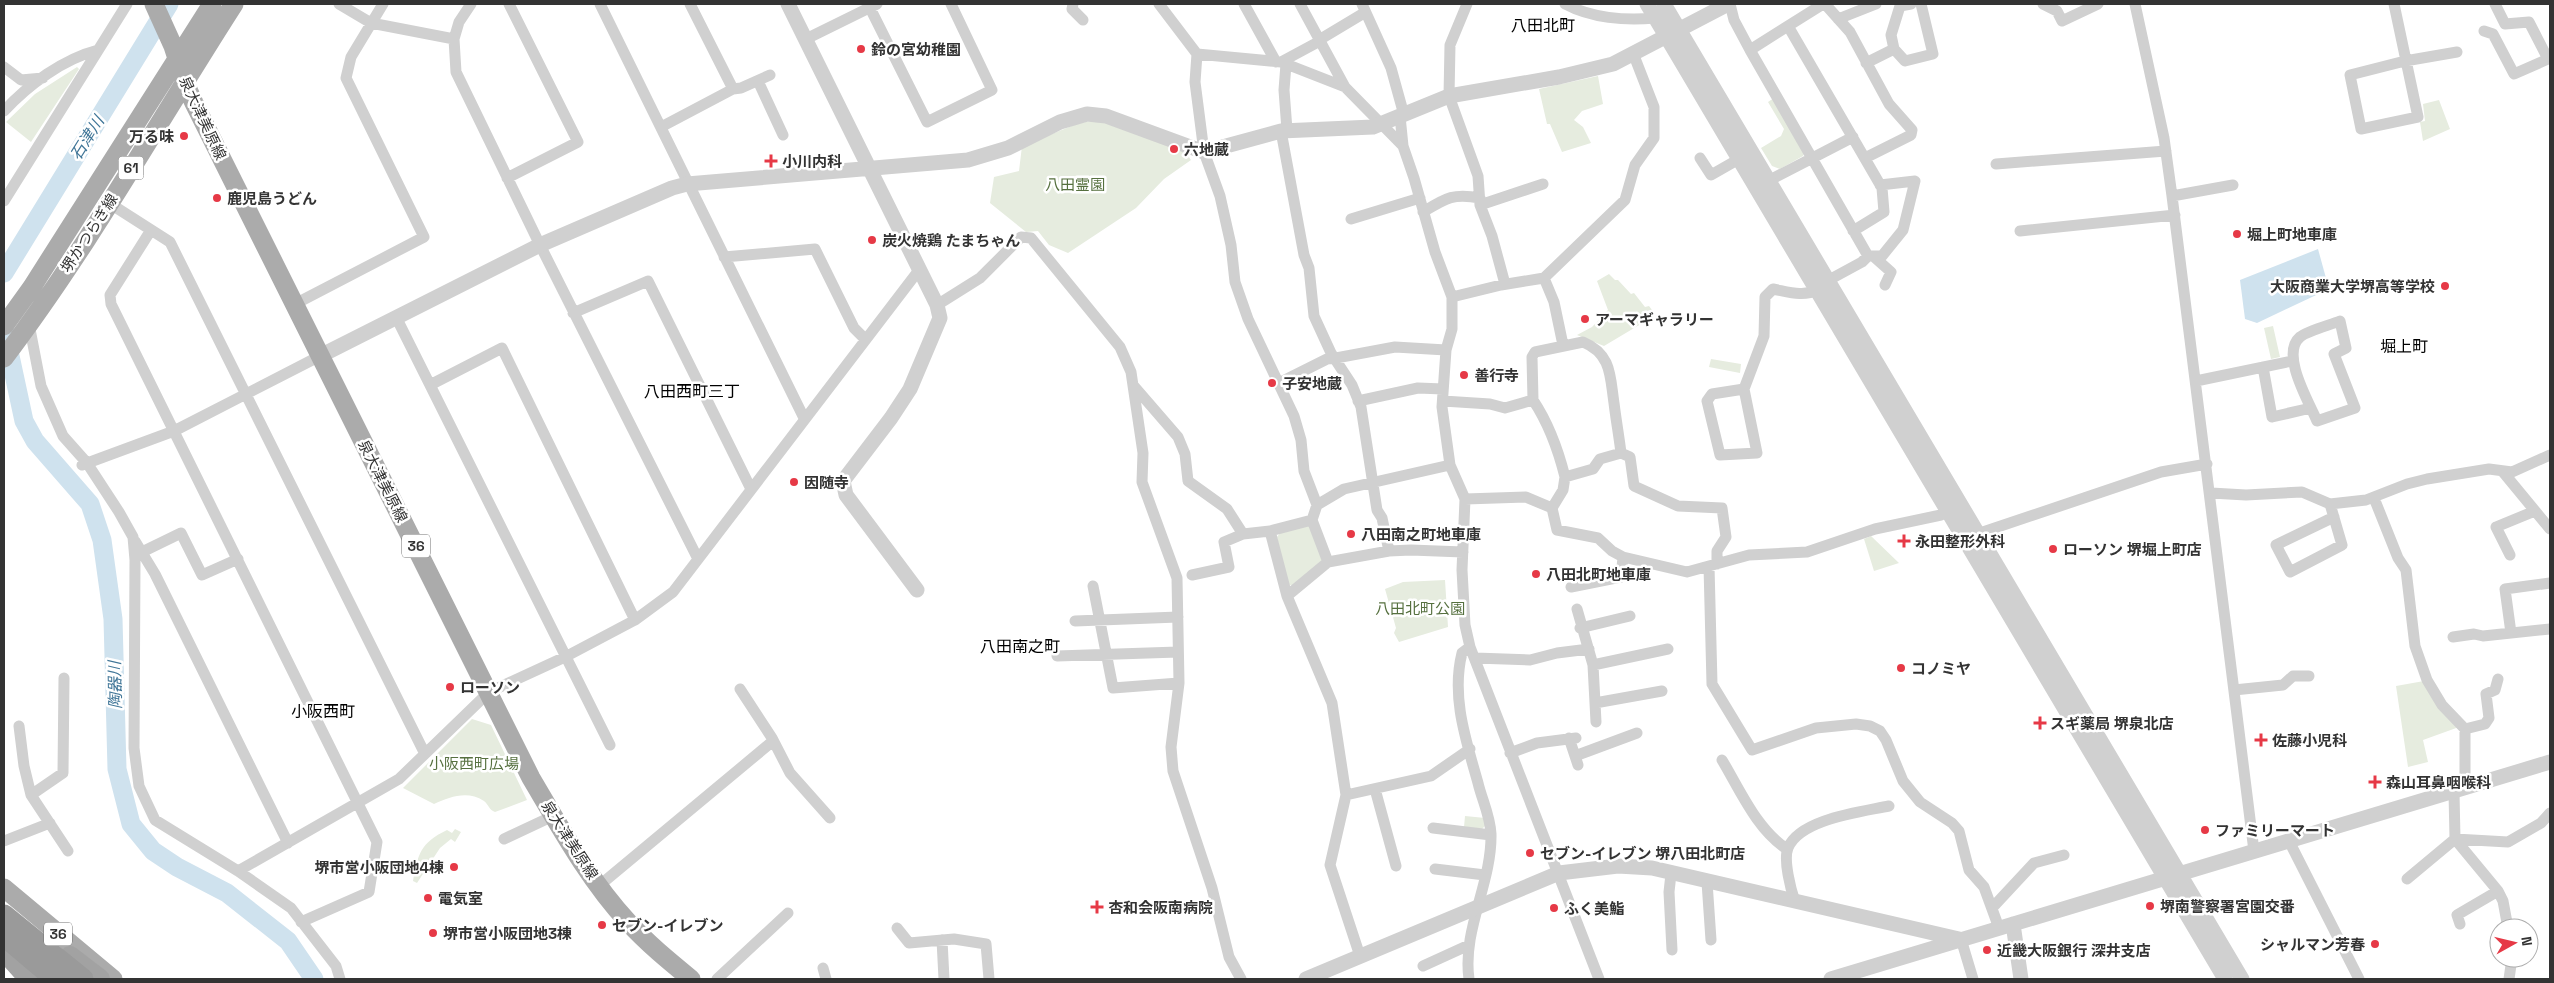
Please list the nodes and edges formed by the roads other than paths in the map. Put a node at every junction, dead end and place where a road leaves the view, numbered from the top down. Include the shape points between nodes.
1 (127, 4) edge
2 (154, 4) edge
3 (212, 4) edge
4 (234, 4) edge
5 (339, 4) edge
6 (383, 4) edge
7 (471, 4) edge
8 (509, 4) edge
9 (600, 4) edge
10 (690, 4) edge
11 (788, 4) edge
12 (951, 4) edge
13 (1073, 4) edge
14 (1160, 4) edge
15 (1244, 4) edge
16 (1300, 4) edge
17 (1467, 4) edge
18 (1565, 4) edge
19 (1647, 4) edge
20 (1664, 4) edge
21 (1729, 4) edge
22 (1824, 4) edge
23 (1876, 4) edge
24 (1903, 4) edge
25 (1921, 4) edge
26 (2043, 4) edge
27 (2098, 4) edge
28 (2135, 4) edge
29 (2394, 4) edge
30 (2495, 4) edge
31 (872, 5) edge
32 (1363, 8) edge
33 (1655, 18) junction
34 (1838, 18) junction
35 (1083, 20) dead end
36 (371, 23) junction
37 (2505, 24) junction
38 (1788, 26) junction
39 (1673, 33) junction
40 (454, 39) junction
41 (806, 39) junction
42 (1320, 41) junction
43 (1894, 49) junction
44 (98, 50) junction
45 (1750, 50) junction
46 (175, 51) junction
47 (2457, 52) dead end
48 (1634, 53) junction
49 (1197, 54) junction
50 (2405, 61) junction
51 (1281, 63) junction
52 (1866, 63) junction
53 (4, 67) edge
54 (770, 75) dead end
55 (43, 78) junction
56 (758, 81) junction
57 (185, 83) junction
58 (1345, 87) junction
59 (733, 89) junction
60 (1449, 96) junction
61 (4, 111) edge
62 (1402, 116) junction
63 (1381, 124) junction
64 (662, 127) junction
65 (1284, 131) junction
66 (783, 135) dead end
67 (1853, 137) junction
68 (1403, 146) junction
69 (1204, 152) junction
70 (2166, 152) junction
71 (1811, 157) junction
72 (1700, 158) dead end
73 (1865, 158) junction
74 (1739, 159) junction
75 (1996, 164) dead end
76 (870, 169) junction
77 (507, 178) junction
78 (1768, 181) junction
79 (688, 184) junction
80 (1543, 184) dead end
81 (1880, 185) junction
82 (2233, 186) dead end
83 (2172, 196) junction
84 (1420, 198) junction
85 (4, 201) edge
86 (1480, 202) junction
87 (109, 203) junction
88 (1423, 212) junction
89 (2175, 215) junction
90 (1351, 219) dead end
91 (151, 230) junction
92 (1853, 230) junction
93 (2020, 231) dead end
94 (540, 245) junction
95 (1870, 256) junction
96 (724, 257) junction
97 (919, 270) junction
98 (1544, 278) junction
99 (1505, 284) junction
100 (1822, 285) junction
101 (1885, 285) dead end
102 (1452, 297) junction
103 (295, 304) junction
104 (937, 305) junction
105 (574, 313) junction
106 (396, 317) junction
107 (4, 326) edge
108 (27, 327) junction
109 (865, 339) junction
110 (1563, 345) junction
111 (1446, 350) junction
112 (320, 356) junction
113 (4, 358) edge
114 (1336, 358) junction
115 (2292, 361) junction
116 (2263, 367) junction
117 (2196, 381) junction
118 (1279, 383) junction
119 (430, 384) junction
120 (1133, 385) junction
121 (1744, 389) junction
122 (246, 394) junction
123 (1443, 395) junction
124 (1533, 400) junction
125 (1358, 401) junction
126 (2311, 408) junction
127 (804, 418) junction
128 (174, 431) junction
129 (1621, 453) junction
130 (2550, 455) edge
131 (84, 464) junction
132 (1450, 464) junction
133 (2207, 464) junction
134 (2502, 472) junction
135 (1565, 477) junction
136 (1372, 482) junction
137 (750, 487) junction
138 (2211, 493) junction
139 (2374, 498) junction
140 (1464, 499) junction
141 (2330, 504) junction
142 (1317, 505) junction
143 (1552, 508) junction
144 (2535, 511) junction
145 (1948, 512) junction
146 (2334, 517) junction
147 (1312, 520) junction
148 (2550, 529) edge
149 (1270, 531) junction
150 (1243, 534) junction
151 (1971, 536) junction
152 (133, 537) junction
153 (1389, 551) junction
154 (142, 552) junction
155 (1463, 552) junction
156 (2510, 555) dead end
157 (1623, 557) junction
158 (238, 558) junction
159 (698, 559) junction
160 (1328, 562) junction
161 (1713, 565) junction
162 (1192, 575) dead end
163 (2550, 583) edge
164 (1093, 586) dead end
165 (1571, 587) dead end
166 (917, 590) dead end
167 (1287, 596) junction
168 (1576, 609) dead end
169 (1630, 616) dead end
170 (1178, 617) junction
171 (1099, 619) junction
172 (635, 620) junction
173 (1075, 621) dead end
174 (1580, 628) junction
175 (2550, 629) edge
176 (2511, 633) junction
177 (2453, 637) dead end
178 (1589, 649) junction
179 (1668, 649) dead end
180 (1178, 652) junction
181 (1472, 653) junction
182 (1106, 655) junction
183 (566, 656) junction
184 (1057, 656) dead end
185 (1593, 665) junction
186 (2309, 676) dead end
187 (64, 678) dead end
188 (2498, 679) dead end
189 (1178, 683) junction
190 (740, 689) dead end
191 (2234, 690) junction
192 (1662, 691) dead end
193 (489, 692) junction
194 (1595, 703) junction
195 (1596, 722) dead end
196 (19, 726) dead end
197 (2465, 729) junction
198 (1637, 733) dead end
199 (773, 741) junction
200 (610, 745) dead end
201 (1470, 749) junction
202 (1510, 753) junction
203 (425, 754) junction
204 (1722, 760) dead end
205 (2550, 762) edge
206 (1375, 789) junction
207 (2459, 790) junction
208 (31, 795) junction
209 (1346, 795) junction
210 (359, 802) junction
211 (1889, 806) dead end
212 (2550, 814) edge
213 (553, 816) junction
214 (830, 818) dead end
215 (50, 823) junction
216 (1433, 828) dead end
217 (1491, 835) junction
218 (504, 839) dead end
219 (2455, 839) junction
220 (4, 841) edge
221 (2289, 841) junction
222 (288, 843) junction
223 (1787, 850) junction
224 (68, 851) dead end
225 (2254, 851) junction
226 (2064, 855) dead end
227 (1396, 866) dead end
228 (1435, 869) dead end
229 (238, 872) junction
230 (1559, 872) junction
231 (1671, 874) junction
232 (1485, 875) junction
233 (2173, 877) junction
234 (2408, 879) dead end
235 (1707, 882) junction
236 (600, 885) junction
237 (4, 888) edge
238 (2498, 891) junction
239 (1795, 902) junction
240 (4, 903) edge
241 (1478, 906) junction
242 (1993, 907) junction
243 (788, 913) dead end
244 (4, 915) edge
245 (2506, 918) edge
246 (301, 922) junction
247 (2460, 924) dead end
248 (2006, 926) junction
249 (897, 928) dead end
250 (1961, 939) junction
251 (942, 940) junction
252 (1711, 940) dead end
253 (1469, 945) junction
254 (1672, 950) dead end
255 (5, 952) edge
256 (1360, 956) junction
257 (1423, 966) dead end
258 (92, 977) edge
259 (21, 979) edge
260 (30, 979) edge
261 (55, 979) edge
262 (113, 979) edge
263 (340, 979) edge
264 (690, 979) edge
265 (717, 979) edge
266 (944, 979) edge
267 (989, 979) edge
268 (1241, 979) edge
269 (1306, 979) edge
270 (1469, 979) edge
271 (1599, 979) edge
272 (1831, 979) edge
273 (1973, 979) edge
274 (2021, 979) edge
275 (2225, 979) edge
276 (2242, 979) edge
277 (2359, 979) edge

1 - 44 street
2 - 46 main road, 泉大津美原線 / 36
3 - 46 main road, 堺かつらぎ線 / 61
4 - 57 main road, 堺かつらぎ線 / 61
5 - 36 street
6 - 36 street
7 - 40 street via 459,22
8 - 77 street via 578,142
9 - 64 street
10 - 59 street
11 - 41 street
12 - 31 street via 992,90 927,122
13 - 35 street via 1072,9
14 - 49 street
15 - 51 street
16 - 42 street
17 - 60 street via 1450,45
18 - 33 street via 1582,13 1637,20
19 - 33 street
20 - 39 street
21 - 39 street
21 - 45 street
22 - 34 street
22 - 38 street
23 - 34 street
24 - 43 street via 1891,36
25 - 43 street via 1933,54 1905,61
26 - 27 street via 2056,11 2062,21
28 - 70 street
29 - 50 street
30 - 37 street
31 - 41 street
32 - 42 street
32 - 62 street via 1391,68
33 - 39 street
34 - 52 street via 1850,32
36 - 40 street
36 - 103 street via 350,57 346,78 424,237
37 - 37 street via 2529,22 2548,59 2514,74 2489,33
38 - 45 street
38 - 67 street
39 - 48 street
39 - 74 street
39 - 78 street
40 - 77 street via 456,72
41 - 76 street
42 - 51 street
42 - 58 street
43 - 52 street
44 - 55 street via 79,55
44 - 85 street
45 - 71 street
46 - 57 main road, 泉大津美原線 / 36
46 - 107 main road, 堺かつらぎ線 / 61 via 32,287
47 - 50 street
48 - 60 street via 1593,70
48 - 98 street via 1654,107 1654,138 1635,165 1625,200
49 - 51 street
49 - 69 street via 1196,82
50 - 50 street via 2418,117 2361,129 2350,74
51 - 58 street
51 - 65 street
52 - 73 street via 1889,104 1912,130 1911,135
53 - 55 street via 20,80
54 - 56 street
55 - 61 street via 20,93
56 - 59 street
56 - 66 street
57 - 87 main road, 堺かつらぎ線 / 61
57 - 103 main road, 泉大津美原線 / 36
58 - 63 street
59 - 64 street
60 - 62 street
60 - 86 street via 1478,176
62 - 63 street
62 - 68 street
63 - 65 street
63 - 68 street
64 - 79 street
65 - 69 street
65 - 114 street via 1304,255 1309,268 1314,316
67 - 71 street
67 - 73 street
68 - 84 street
69 - 76 street via 1106,116 1087,114 1060,122 1008,148 968,160
69 - 118 street via 1220,196 1235,282 1248,319
70 - 75 street
70 - 83 street
71 - 78 street
71 - 92 street
72 - 74 street via 1711,175
73 - 81 street
74 - 100 street
76 - 79 street
76 - 97 street
77 - 94 street
78 - 100 street
79 - 94 street
79 - 96 street
80 - 86 street
81 - 92 street via 1884,212
81 - 95 street via 1915,181 1903,230 1882,256
82 - 83 street
83 - 89 street
84 - 88 street
84 - 90 street
86 - 88 street via 1461,194 1445,198
86 - 99 street
87 - 91 street
87 - 108 main road, 堺かつらぎ線 / 61
88 - 102 street
89 - 93 street
89 - 117 street
91 - 122 street via 170,242
91 - 128 street via 110,295 111,304
92 - 95 street
94 - 105 street
94 - 106 street
95 - 100 street
95 - 101 street via 1891,272
96 - 109 street via 815,248 854,328
96 - 127 street
97 - 104 street
97 - 109 street
98 - 99 street
98 - 110 street via 1554,302
99 - 102 street
100 - 121 street via 1809,294 1773,289 1765,297 1764,336
100 - 145 street
100 - 151 street
102 - 111 street via 1452,329
103 - 112 main road, 泉大津美原線 / 36
104 - 120 street via 980,278 1021,237 1031,238 1120,346
104 - 166 street via 940,318 910,389 843,481 846,495
105 - 137 street via 648,281
105 - 159 street
106 - 112 street
106 - 119 street
108 - 113 main road, 堺かつらぎ線 / 61
108 - 131 street via 41,386 64,436
109 - 127 street
110 - 124 street via 1535,352 1532,357
110 - 129 street via 1583,342 1597,350 1606,361 1614,390
111 - 114 street via 1395,347
111 - 123 street
112 - 122 street
112 - 193 main road, 泉大津美原線 / 36
114 - 118 street via 1327,359
114 - 125 street
115 - 116 street
115 - 126 street
115 - 126 street via 2293,348 2300,337 2340,321 2346,348 2334,354 2355,408 2317,421
116 - 117 street
116 - 126 street via 2272,417
117 - 133 street
118 - 142 street via 1294,416 1301,440 1304,471
119 - 172 street via 502,348
119 - 183 street
120 - 150 street via 1178,437 1185,454 1188,481 1227,509
120 - 170 street via 1142,453 1142,482 1177,578
121 - 121 street via 1712,394 1707,401 1720,455 1757,453
122 - 128 street
122 - 203 street
123 - 124 street via 1505,408
123 - 125 street via 1418,388
123 - 132 street
124 - 135 street via 1558,448
125 - 136 street
127 - 137 street
128 - 131 street
128 - 158 street
129 - 135 street via 1600,459 1592,469
129 - 161 street via 1630,457 1634,486 1678,506 1722,508 1726,537
130 - 134 street via 2512,472
131 - 152 street
132 - 136 street
132 - 140 street
133 - 138 street
133 - 151 street via 2161,472
134 - 139 street via 2489,469 2428,479
134 - 144 street
135 - 143 street
136 - 142 street via 1344,489
136 - 153 street
137 - 159 street
138 - 141 street via 2302,492
138 - 191 street
139 - 141 street
139 - 197 street via 2406,570 2415,646 2427,680 2442,705
140 - 143 street via 1526,497
140 - 155 street
141 - 146 street
142 - 147 street
143 - 157 street via 1557,530 1598,538
144 - 148 street
144 - 156 street via 2496,527
145 - 151 street
145 - 161 street via 1875,529 1807,552 1749,555
146 - 146 street via 2276,545 2290,572 2342,545
147 - 149 street
147 - 160 street
149 - 150 street
149 - 167 street
150 - 162 street via 1224,542 1229,567
151 - 233 street
152 - 154 street
152 - 229 street via 134,748 139,786 155,820
153 - 155 street
153 - 160 street
154 - 158 street via 181,533 202,576
154 - 222 street
155 - 181 street via 1465,625
157 - 161 street via 1687,572
157 - 165 street via 1621,576
158 - 210 street
159 - 172 street via 673,592
160 - 167 street
161 - 242 street via 1712,684 1752,750 1816,728 1856,724 1880,730 1903,782 1920,802 1952,823 1958,831 1969,870 1984,887
163 - 176 street via 2505,588
164 - 171 street
167 - 209 street via 1332,703
168 - 174 street
169 - 174 street
170 - 171 street
170 - 180 street
171 - 173 street
171 - 182 street
172 - 183 street
174 - 178 street
175 - 176 street
176 - 177 street
178 - 181 street via 1530,660
178 - 185 street
179 - 185 street
180 - 182 street
180 - 189 street
181 - 201 street via 1462,653 1458,669 1463,728
181 - 202 street
182 - 184 street
182 - 189 street via 1113,688
183 - 193 street
183 - 200 street
185 - 194 street
186 - 191 street via 2293,676 2283,685
187 - 208 street via 63,773
188 - 197 street via 2495,690 2486,694 2489,718 2485,724
189 - 268 street via 1171,747 1173,771 1212,888 1228,957
190 - 199 street
191 - 225 street
192 - 194 street
193 - 203 street
193 - 213 main road, 泉大津美原線 / 36
194 - 195 street
196 - 208 street
197 - 207 street
198 - 202 street via 1577,761 1572,738 1538,742
199 - 214 street via 790,772
199 - 236 street
201 - 206 street via 1431,776
201 - 217 street
202 - 230 street
203 - 210 street via 399,779
204 - 223 street via 1774,841
205 - 207 street
206 - 209 street
206 - 227 street
207 - 219 street
207 - 221 street
208 - 215 street
209 - 256 street via 1330,865
210 - 222 street
210 - 246 street via 377,842 369,892
211 - 223 street via 1822,823 1799,833
212 - 219 street via 2508,842
213 - 218 street
213 - 236 main road, 泉大津美原線 / 36
215 - 220 street
215 - 224 street
216 - 217 street
217 - 232 street
219 - 234 street
219 - 238 street
221 - 225 street
221 - 277 street
222 - 229 street
223 - 239 street via 1790,886
225 - 233 street
226 - 242 street via 2034,863
228 - 232 street
229 - 246 street via 291,908
230 - 231 street via 1618,866 1652,868
230 - 241 street
230 - 271 street
231 - 235 street
231 - 254 street
232 - 241 street
233 - 248 street
233 - 275 street
233 - 276 street
235 - 239 street
235 - 252 street
236 - 264 main road, 泉大津美原線 / 36 via 654,949
237 - 262 main road, 36
238 - 245 street
238 - 247 street via 2457,915
239 - 250 street
240 - 258 highway
241 - 253 street
241 - 256 street
242 - 248 street
243 - 265 street
244 - 258 highway
246 - 263 street via 336,966
248 - 250 street
248 - 274 street
249 - 251 street via 909,943
250 - 272 street
250 - 273 street
251 - 266 street
251 - 267 street via 986,944
253 - 257 street
253 - 270 street
255 - 259 main road
255 - 260 highway
255 - 261 highway
256 - 269 street

